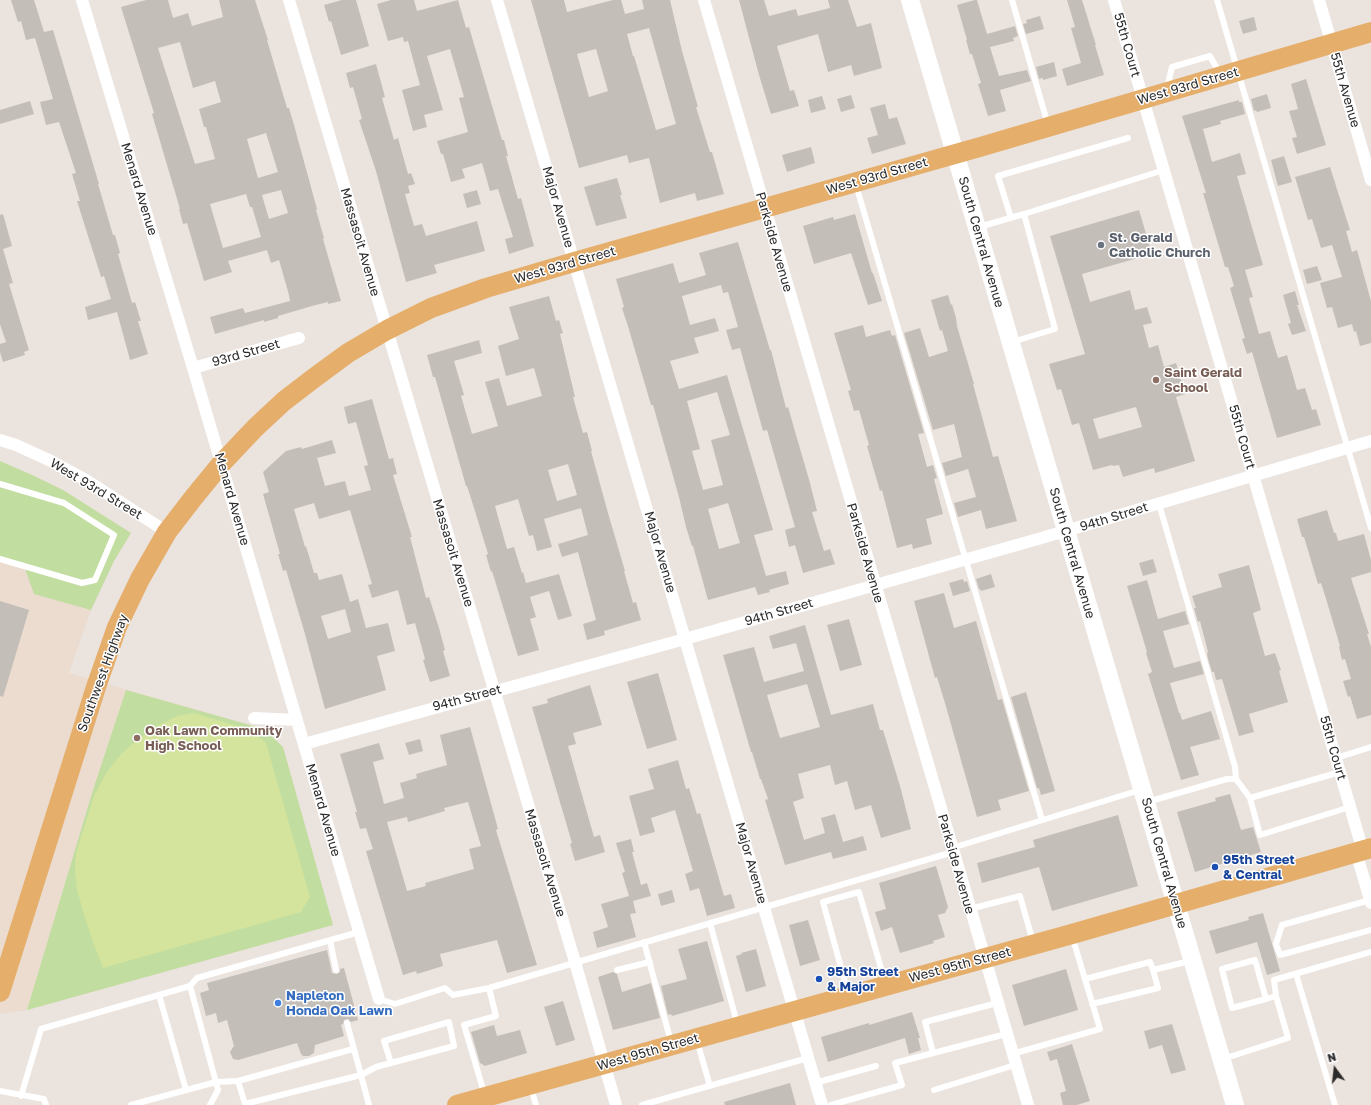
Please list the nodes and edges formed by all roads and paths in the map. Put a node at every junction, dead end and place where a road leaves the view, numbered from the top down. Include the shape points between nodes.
1 (82, 0) edge
2 (289, 0) edge
3 (497, 0) edge
4 (704, 0) edge
5 (910, 0) edge
6 (1012, 0) edge
7 (1114, 0) edge
8 (1217, 0) edge
9 (1319, 0) edge
10 (1371, 32) edge
11 (1332, 44) junction
12 (1229, 74) junction
13 (1167, 92) junction
14 (1143, 99) junction
15 (1049, 127) junction
16 (1128, 138) dead end
17 (955, 154) junction
18 (1164, 170) junction
19 (1371, 180) edge
20 (855, 182) junction
21 (764, 208) junction
22 (1024, 214) junction
23 (1010, 218) junction
24 (977, 228) junction
25 (574, 262) junction
26 (386, 330) junction
27 (299, 338) dead end
28 (1010, 342) junction
29 (193, 368) junction
30 (0, 440) edge
31 (1371, 441) edge
32 (1347, 448) junction
33 (221, 464) junction
34 (1253, 476) junction
35 (0, 484) edge
36 (1159, 504) junction
37 (1371, 528) edge
38 (167, 532) junction
39 (1066, 532) junction
40 (0, 559) edge
41 (966, 560) junction
42 (874, 585) junction
43 (685, 639) junction
44 (494, 691) junction
45 (254, 718) dead end
46 (297, 720) junction
47 (304, 744) junction
48 (1371, 747) edge
49 (1336, 758) junction
50 (1340, 772) junction
51 (1236, 779) junction
52 (1144, 796) junction
53 (1250, 798) junction
54 (1350, 807) junction
55 (1042, 820) junction
56 (953, 850) junction
57 (1363, 850) edge
58 (1371, 901) edge
59 (1176, 904) junction
60 (763, 907) junction
61 (969, 909) junction
62 (710, 923) junction
63 (1371, 930) edge
64 (359, 932) junction
65 (1072, 934) junction
66 (330, 940) junction
67 (644, 942) junction
68 (1034, 945) junction
69 (1371, 952) edge
70 (984, 959) junction
71 (1192, 960) junction
72 (575, 962) junction
73 (650, 962) junction
74 (336, 970) dead end
75 (617, 970) dead end
76 (1153, 970) junction
77 (1296, 974) junction
78 (1085, 979) junction
79 (190, 986) junction
80 (886, 986) junction
81 (489, 988) junction
82 (0, 992) edge
83 (159, 995) junction
84 (849, 996) junction
85 (1276, 996) junction
86 (379, 999) joint
87 (1266, 999) junction
88 (997, 1003) junction
89 (1092, 1004) junction
90 (794, 1011) junction
91 (347, 1023) dead end
92 (738, 1027) junction
93 (1006, 1034) junction
94 (696, 1038) junction
95 (672, 1045) junction
96 (353, 1049) junction
97 (933, 1053) junction
98 (808, 1058) junction
99 (1014, 1059) junction
100 (1221, 1059) junction
101 (391, 1063) junction
102 (604, 1064) junction
103 (876, 1066) dead end
104 (361, 1075) junction
105 (238, 1081) junction
106 (216, 1082) junction
107 (816, 1083) junction
108 (530, 1084) junction
109 (710, 1086) junction
110 (186, 1090) junction
111 (934, 1090) dead end
112 (0, 1091) edge
113 (21, 1096) junction
114 (485, 1097) junction
115 (243, 1104) edge
116 (461, 1104) edge
117 (46, 1105) edge
118 (131, 1105) edge
119 (210, 1105) edge
120 (369, 1105) edge
121 (536, 1105) edge
122 (616, 1105) edge
123 (642, 1105) edge
124 (822, 1105) edge
125 (831, 1105) edge
126 (1028, 1105) edge
127 (1234, 1105) edge
128 (1335, 1105) edge

1 - 29 street, Menard Avenue
2 - 26 street, Massasoit Avenue
3 - 25 street, Major Avenue
4 - 21 street, Parkside Avenue
5 - 17 street, South Central Avenue
6 - 15 lane
7 - 14 street, 55th Court
8 - 12 lane
9 - 11 street, 55th Avenue
10 - 11 main road, West 93rd Street
11 - 12 main road, West 93rd Street
11 - 19 street, 55th Avenue
12 - 13 main road, West 93rd Street
12 - 13 lane via 1210,56 1172,67
12 - 32 lane
13 - 14 main road, West 93rd Street
14 - 15 main road, West 93rd Street
14 - 18 street, 55th Court
15 - 17 main road, West 93rd Street
16 - 23 lane via 998,176
17 - 20 main road, West 93rd Street
17 - 24 street, South Central Avenue
18 - 22 lane
18 - 34 street, 55th Court
20 - 21 main road, West 93rd Street
20 - 41 lane
21 - 25 main road, West 93rd Street
21 - 42 street, Parkside Avenue
22 - 23 lane
22 - 28 lane via 1055,329
23 - 24 lane
24 - 28 street, South Central Avenue
25 - 26 main road, West 93rd Street via 486,288 431,308
25 - 43 street, Major Avenue
26 - 33 main road, Southwest Highway via 348,353 284,401
26 - 44 street, Massasoit Avenue
27 - 29 street, 93rd Street
28 - 39 street, South Central Avenue
29 - 33 street, Menard Avenue
30 - 38 street, West 93rd Street via 51,461 86,480
31 - 32 street, 94th Street
32 - 34 street, 94th Street
32 - 37 lane
33 - 38 main road, Southwest Highway
33 - 46 street, Menard Avenue
34 - 36 street, 94th Street
34 - 49 street, 55th Court
35 - 40 lane via 64,503 114,534 95,580 82,583
36 - 39 street, 94th Street
36 - 51 lane via 1235,767
38 - 82 main road, Southwest Highway via 140,578 117,627 78,742
39 - 41 street, 94th Street
39 - 52 street, South Central Avenue
41 - 42 street, 94th Street
41 - 55 lane
42 - 43 street, 94th Street
42 - 56 street, Parkside Avenue
43 - 44 street, 94th Street
43 - 60 street, Major Avenue
44 - 47 street, 94th Street
44 - 72 street, Massasoit Avenue
45 - 46 street
46 - 47 street, Menard Avenue
47 - 64 street, Menard Avenue
48 - 49 lane
49 - 50 street, 55th Court
50 - 53 lane
50 - 54 street, 55th Court
51 - 52 lane
51 - 53 lane
52 - 55 lane
52 - 59 street, South Central Avenue
53 - 54 lane via 1260,834
54 - 57 street, 55th Court
55 - 56 lane
56 - 60 lane
56 - 61 street, Parkside Avenue
57 - 58 street, 55th Court
57 - 59 main road, West 95th Street
58 - 63 lane via 1282,925 1276,944 1280,955
59 - 65 main road, West 95th Street
59 - 71 street, South Central Avenue
60 - 62 lane
60 - 90 street, Major Avenue
61 - 68 lane via 1020,896
61 - 70 street, Parkside Avenue
62 - 67 lane
62 - 92 lane
64 - 66 lane
64 - 86 street, Menard Avenue
65 - 68 main road, West 95th Street
65 - 78 lane
66 - 74 lane
66 - 79 lane via 197,978
67 - 72 lane
67 - 73 lane
68 - 70 main road, West 95th Street
69 - 77 lane
70 - 80 main road, West 95th Street
70 - 88 street, Parkside Avenue
71 - 76 lane
71 - 100 street, South Central Avenue
72 - 81 lane
72 - 102 street, Massasoit Avenue
73 - 75 lane
73 - 95 lane
76 - 78 lane via 1150,962
76 - 89 lane via 1158,988
77 - 85 lane via 1274,980
77 - 128 lane
78 - 89 lane
79 - 83 lane
79 - 106 lane
80 - 84 main road, West 95th Street
80 - 84 lane via 859,892 823,902
81 - 86 lane via 453,995 446,988 395,1004
81 - 114 lane via 496,1016 464,1025
83 - 110 lane
83 - 113 lane via 41,1029
84 - 90 main road, West 95th Street
85 - 87 lane
85 - 100 lane via 1288,1038
87 - 87 lane via 1255,960 1222,969 1232,1008
88 - 93 street, Parkside Avenue
88 - 97 lane via 925,1022
89 - 99 lane via 1100,1029
90 - 92 main road, West 95th Street
90 - 98 street, Major Avenue
91 - 96 lane
92 - 94 main road, West 95th Street
93 - 97 lane
93 - 99 street, Parkside Avenue
94 - 95 main road, West 95th Street
94 - 109 lane
95 - 102 main road, West 95th Street
96 - 104 lane
96 - 105 lane
97 - 125 lane via 895,1063 902,1085
98 - 107 street, Major Avenue
98 - 109 lane
99 - 111 lane
99 - 126 street, Parkside Avenue
100 - 127 street, South Central Avenue
101 - 101 lane via 454,1046 449,1022 384,1040
101 - 104 lane
102 - 108 main road, West 95th Street
102 - 122 street, Massasoit Avenue
103 - 107 lane
104 - 115 lane
104 - 120 lane
105 - 106 lane
105 - 115 lane
106 - 110 lane
106 - 119 lane via 218,1090
107 - 124 street, Major Avenue
108 - 114 main road, West 95th Street
108 - 121 lane
109 - 123 lane
110 - 118 lane
112 - 113 lane
113 - 117 lane via 44,1099
114 - 116 main road, West 95th Street

